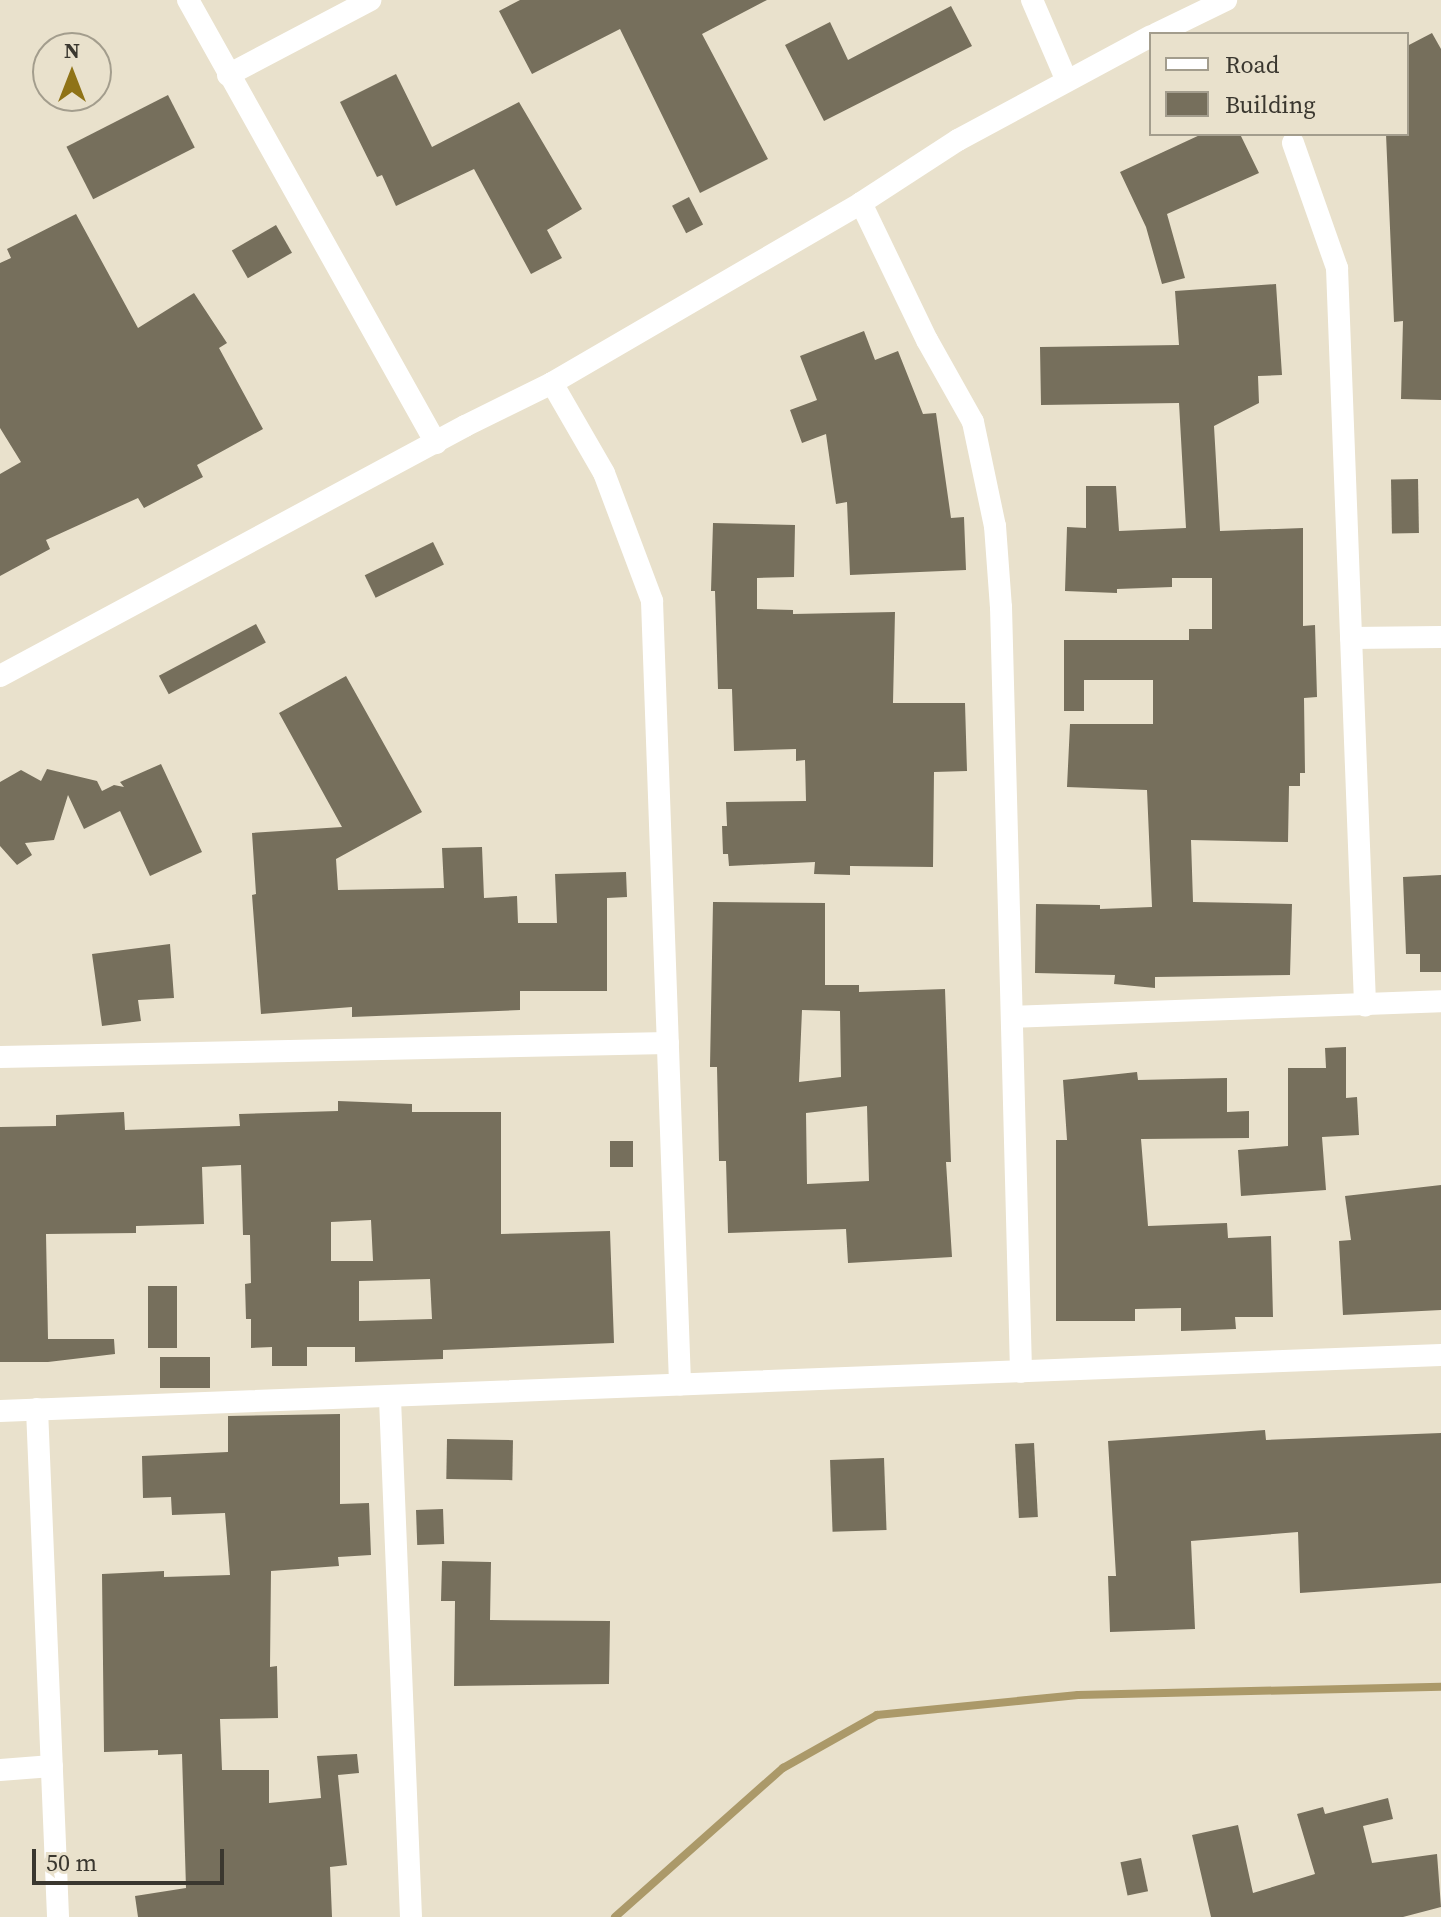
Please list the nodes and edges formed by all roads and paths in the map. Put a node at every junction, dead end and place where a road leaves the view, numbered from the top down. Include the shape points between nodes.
1 (188, 0) edge
2 (370, 0) edge
3 (1032, 0) edge
4 (1226, 0) edge
5 (1159, 32) edge
6 (1149, 37) edge
7 (228, 75) junction
8 (1066, 79) junction
9 (1293, 143) dead end
10 (861, 203) junction
11 (552, 383) junction
12 (436, 443) junction
13 (1441, 637) edge
14 (1351, 638) junction
15 (0, 676) edge
16 (1441, 1001) edge
17 (1365, 1005) junction
18 (1012, 1017) junction
19 (668, 1043) junction
20 (0, 1057) edge
21 (1441, 1355) edge
22 (1021, 1372) junction
23 (680, 1385) junction
24 (390, 1399) junction
25 (37, 1409) junction
26 (0, 1411) edge
27 (52, 1766) junction
28 (0, 1770) edge
29 (58, 1917) edge
30 (411, 1917) edge

1 - 7 street
2 - 7 street
3 - 8 street
4 - 5 street
6 - 8 street
7 - 12 street
8 - 10 street via 934,154
9 - 14 street via 1337,268
10 - 11 street
10 - 18 street via 973,422 995,526
11 - 12 street
11 - 19 street via 604,473 652,601
12 - 15 street
13 - 14 street
14 - 17 street
16 - 17 street
17 - 18 street
18 - 22 street
19 - 20 street
19 - 23 street
21 - 22 street
22 - 23 street
23 - 24 street
24 - 25 street
24 - 30 street
25 - 26 street
25 - 27 street
27 - 28 street
27 - 29 street

